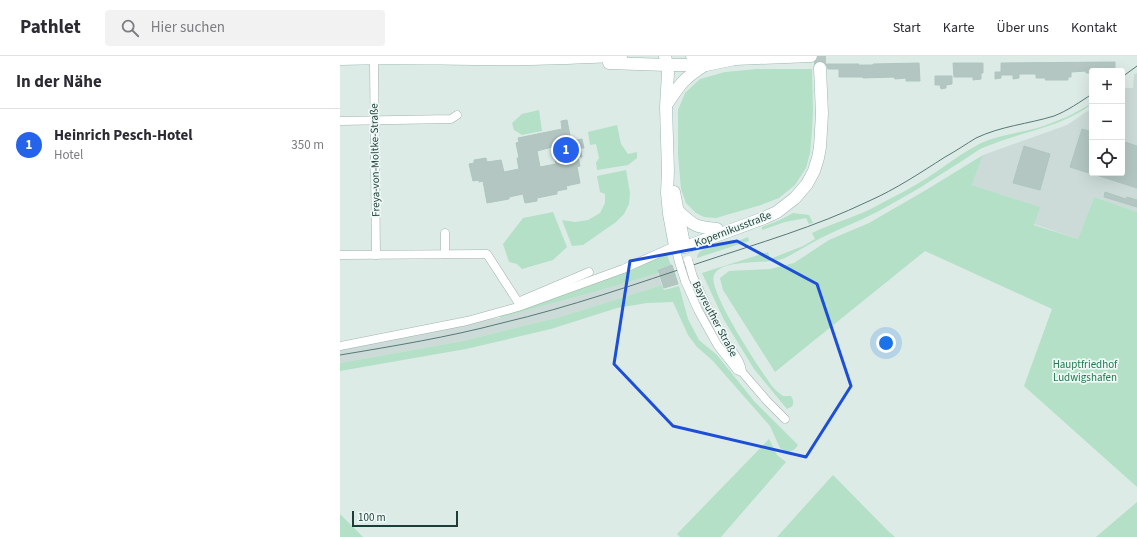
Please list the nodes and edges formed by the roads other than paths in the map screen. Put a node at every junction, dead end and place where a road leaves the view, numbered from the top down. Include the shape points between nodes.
1 (621, 56) edge
2 (692, 56) edge
3 (811, 56) edge
4 (340, 59) edge
5 (546, 59) junction
6 (735, 59) junction
7 (664, 60) edge
8 (374, 64) dead end
9 (706, 65) junction
10 (820, 68) tunnel mouth
11 (666, 107) junction
12 (457, 115) dead end
13 (340, 120) edge
14 (375, 120) junction
15 (668, 172) junction
16 (786, 206) junction
17 (678, 211) junction
18 (717, 229) junction
19 (445, 233) dead end
20 (681, 244) junction
21 (445, 254) junction
22 (340, 255) edge
23 (376, 255) junction
24 (589, 272) dead end
25 (340, 346) edge
26 (742, 372) junction
27 (785, 419) dead end

1 - 5 street
2 - 6 street
3 - 6 street
4 - 5 street
5 - 7 street
6 - 9 street
7 - 9 street
7 - 11 street, Bayreuther Straße
8 - 14 street, Freya-von-Moltke-Straße
9 - 11 street via 686,78
10 - 16 street, Kopernikusstraße via 822,114 818,158 807,184
11 - 15 street, Bayreuther Straße
12 - 14 street via 451,119
13 - 14 street
14 - 23 street, Freya-von-Moltke-Straße
15 - 17 street, Bayreuther Straße
15 - 20 street, Bayreuther Straße via 669,214
16 - 18 street, Kopernikusstraße
16 - 20 street, Kopernikusstraße via 764,218
17 - 18 street via 692,224
17 - 20 street, Bayreuther Straße
18 - 20 street, Kopernikusstraße
19 - 21 street
20 - 25 street via 623,269 518,307 467,321
20 - 26 street, Bayreuther Straße, bridge via 701,295 742,367
20 - 26 street, Bayreuther Straße, bridge via 679,262 698,310 718,346 737,370
21 - 23 street
21 - 24 street via 487,254 518,302
22 - 23 street
26 - 27 street, Bayreuther Straße

